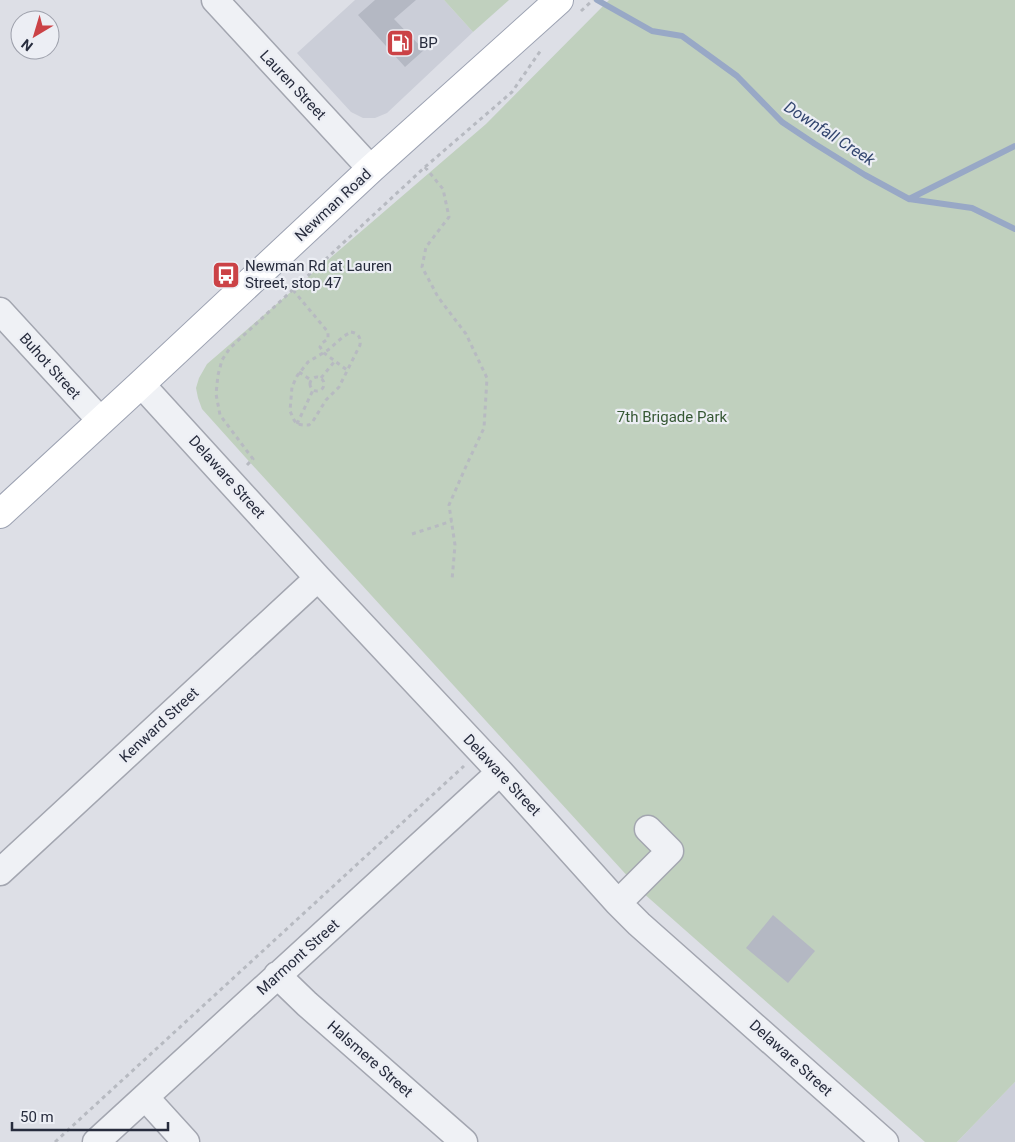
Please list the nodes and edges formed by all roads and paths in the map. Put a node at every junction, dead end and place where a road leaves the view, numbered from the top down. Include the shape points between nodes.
1 (215, 0) edge
2 (559, 0) edge
3 (537, 36) junction
4 (425, 167) junction
5 (371, 169) junction
6 (293, 290) junction
7 (0, 311) edge
8 (324, 353) junction
9 (335, 361) junction
10 (347, 370) junction
11 (299, 372) junction
12 (321, 378) junction
13 (311, 380) junction
14 (141, 384) junction
15 (313, 390) junction
16 (101, 421) junction
17 (297, 424) junction
18 (245, 467) dead end
19 (0, 514) edge
20 (452, 521) junction
21 (412, 534) dead end
22 (318, 578) junction
23 (452, 580) dead end
24 (480, 752) junction
25 (500, 772) junction
26 (648, 829) dead end
27 (0, 872) edge
28 (618, 903) junction
29 (277, 975) junction
30 (145, 1097) junction
31 (55, 1142) edge
32 (96, 1142) edge
33 (186, 1142) edge
34 (464, 1142) edge
35 (885, 1142) edge

1 - 5 street, Lauren Street
2 - 3 main road, Newman Road
3 - 4 path via 512,92
3 - 5 main road, Newman Road
4 - 6 path
4 - 20 path via 442,189 449,217 426,247 422,267 438,297 466,334 486,378 484,428 449,505
5 - 14 main road, Newman Road
6 - 8 path via 328,332 328,339 320,347
6 - 18 path via 230,348 222,360 216,394 220,415 253,459
7 - 16 street, Buhot Street
8 - 9 path
8 - 10 path via 344,336 355,333 361,340 360,345
8 - 11 path via 308,362
9 - 10 path
9 - 12 path
10 - 17 path via 339,387 313,420 308,425
11 - 13 path
11 - 17 path via 292,387 290,411
12 - 13 path
12 - 15 path via 324,387
13 - 15 path
14 - 16 main road, Newman Road
14 - 22 street, Delaware Street
15 - 17 path
16 - 19 main road, Newman Road
20 - 21 path
20 - 23 path via 456,545
22 - 24 street, Delaware Street
22 - 27 street, Kenward Street
24 - 25 street, Delaware Street
24 - 31 path
25 - 28 street, Delaware Street
25 - 29 street, Marmont Street
26 - 28 street via 670,851
28 - 35 street, Delaware Street
29 - 30 street, Marmont Street
29 - 34 street, Halsmere Street
30 - 32 street, Marmont Street
30 - 33 street

